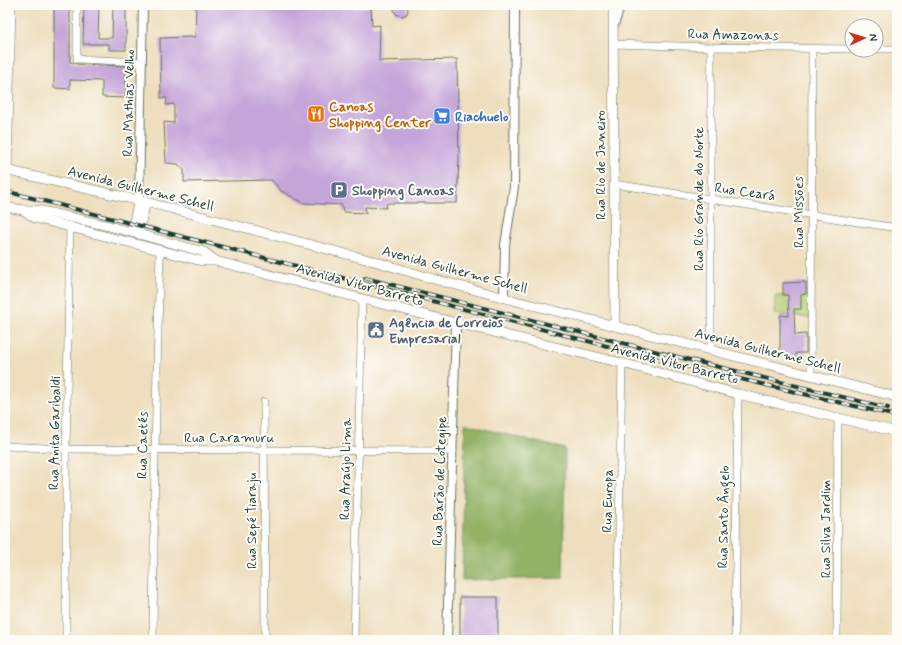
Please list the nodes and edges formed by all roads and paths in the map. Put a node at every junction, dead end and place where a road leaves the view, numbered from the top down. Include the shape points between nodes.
1 (12, 5) edge
2 (77, 5) edge
3 (143, 5) edge
4 (514, 5) edge
5 (613, 5) edge
6 (622, 5) edge
7 (613, 28) junction
8 (613, 44) junction
9 (711, 47) junction
10 (812, 49) junction
11 (844, 49) edge
12 (884, 49) edge
13 (897, 49) edge
14 (142, 62) junction
15 (7, 170) edge
16 (614, 184) junction
17 (712, 200) junction
18 (142, 201) junction
19 (5, 207) edge
20 (23, 210) junction
21 (811, 214) junction
22 (70, 226) junction
23 (897, 228) edge
24 (135, 233) junction
25 (160, 250) junction
26 (216, 261) junction
27 (504, 298) junction
28 (362, 299) junction
29 (456, 323) junction
30 (615, 326) junction
31 (711, 351) junction
32 (622, 364) junction
33 (812, 376) junction
34 (738, 394) junction
35 (897, 397) edge
36 (264, 402) dead end
37 (838, 418) junction
38 (897, 432) edge
39 (5, 446) edge
40 (66, 449) junction
41 (155, 450) junction
42 (264, 450) junction
43 (358, 451) junction
44 (452, 451) junction
45 (66, 640) edge
46 (153, 640) edge
47 (265, 640) edge
48 (354, 640) edge
49 (447, 640) edge
50 (617, 640) edge
51 (735, 640) edge
52 (837, 640) edge

1 - 15 street
2 - 14 street via 77,59
3 - 14 street, Rua Mathias Velho
4 - 27 street via 514,187 505,245
5 - 7 main road
6 - 7 street, Rua Rio de Janeiro
7 - 8 main road, Rua Rio de Janeiro
8 - 9 street, Rua Amazonas
8 - 16 main road, Rua Rio de Janeiro
9 - 10 street, Rua Amazonas
9 - 17 street, Rua Rio Grande do Norte
10 - 11 street, Rua Amazonas
10 - 21 street, Rua Missões
12 - 13 street
14 - 18 street, Rua Mathias Velho
15 - 18 main road, Avenida Guilherme Schell
16 - 17 street, Rua Ceará
16 - 30 main road, Rua Rio de Janeiro
17 - 21 street, Rua Ceará
17 - 31 street, Rua Rio Grande do Norte
18 - 24 main road
18 - 27 main road, Avenida Guilherme Schell
19 - 20 main road, Avenida Vitor Barreto
20 - 22 main road, Avenida Vitor Barreto via 35,218
20 - 24 main road via 37,210
21 - 23 street, Rua Ceará
21 - 33 street, Rua Missões
22 - 25 main road, Avenida Vitor Barreto
22 - 40 street, Rua Anita Garibaldi
24 - 26 main road via 204,252
25 - 26 main road, Avenida Vitor Barreto via 202,261
25 - 41 street, Rua Caetés
26 - 28 main road, Avenida Vitor Barreto
27 - 30 main road, Avenida Guilherme Schell
28 - 29 main road, Avenida Vitor Barreto
28 - 43 street, Rua Araújo Lima
29 - 32 main road, Avenida Vitor Barreto
29 - 44 street, Rua Barão de Cotegipe
30 - 31 main road, Avenida Guilherme Schell
31 - 33 main road, Avenida Guilherme Schell
32 - 34 main road, Avenida Vitor Barreto
32 - 50 street, Rua Europa
33 - 35 main road, Avenida Guilherme Schell
34 - 37 main road, Avenida Vitor Barreto
34 - 51 street, Rua Santo Ângelo
36 - 42 street, Rua Sepé Tiaraju
37 - 38 main road, Avenida Vitor Barreto
37 - 52 street, Rua Silva Jardim
39 - 40 street, Rua Caramuru
40 - 41 street, Rua Caramuru
40 - 45 street, Rua Anita Garibaldi
41 - 42 street, Rua Caramuru
41 - 46 street, Rua Caetés
42 - 43 street, Rua Caramuru
42 - 47 street, Rua Sepé Tiaraju
43 - 44 street, Rua Caramuru
43 - 48 street, Rua Araújo Lima
44 - 49 street, Rua Barão de Cotegipe

